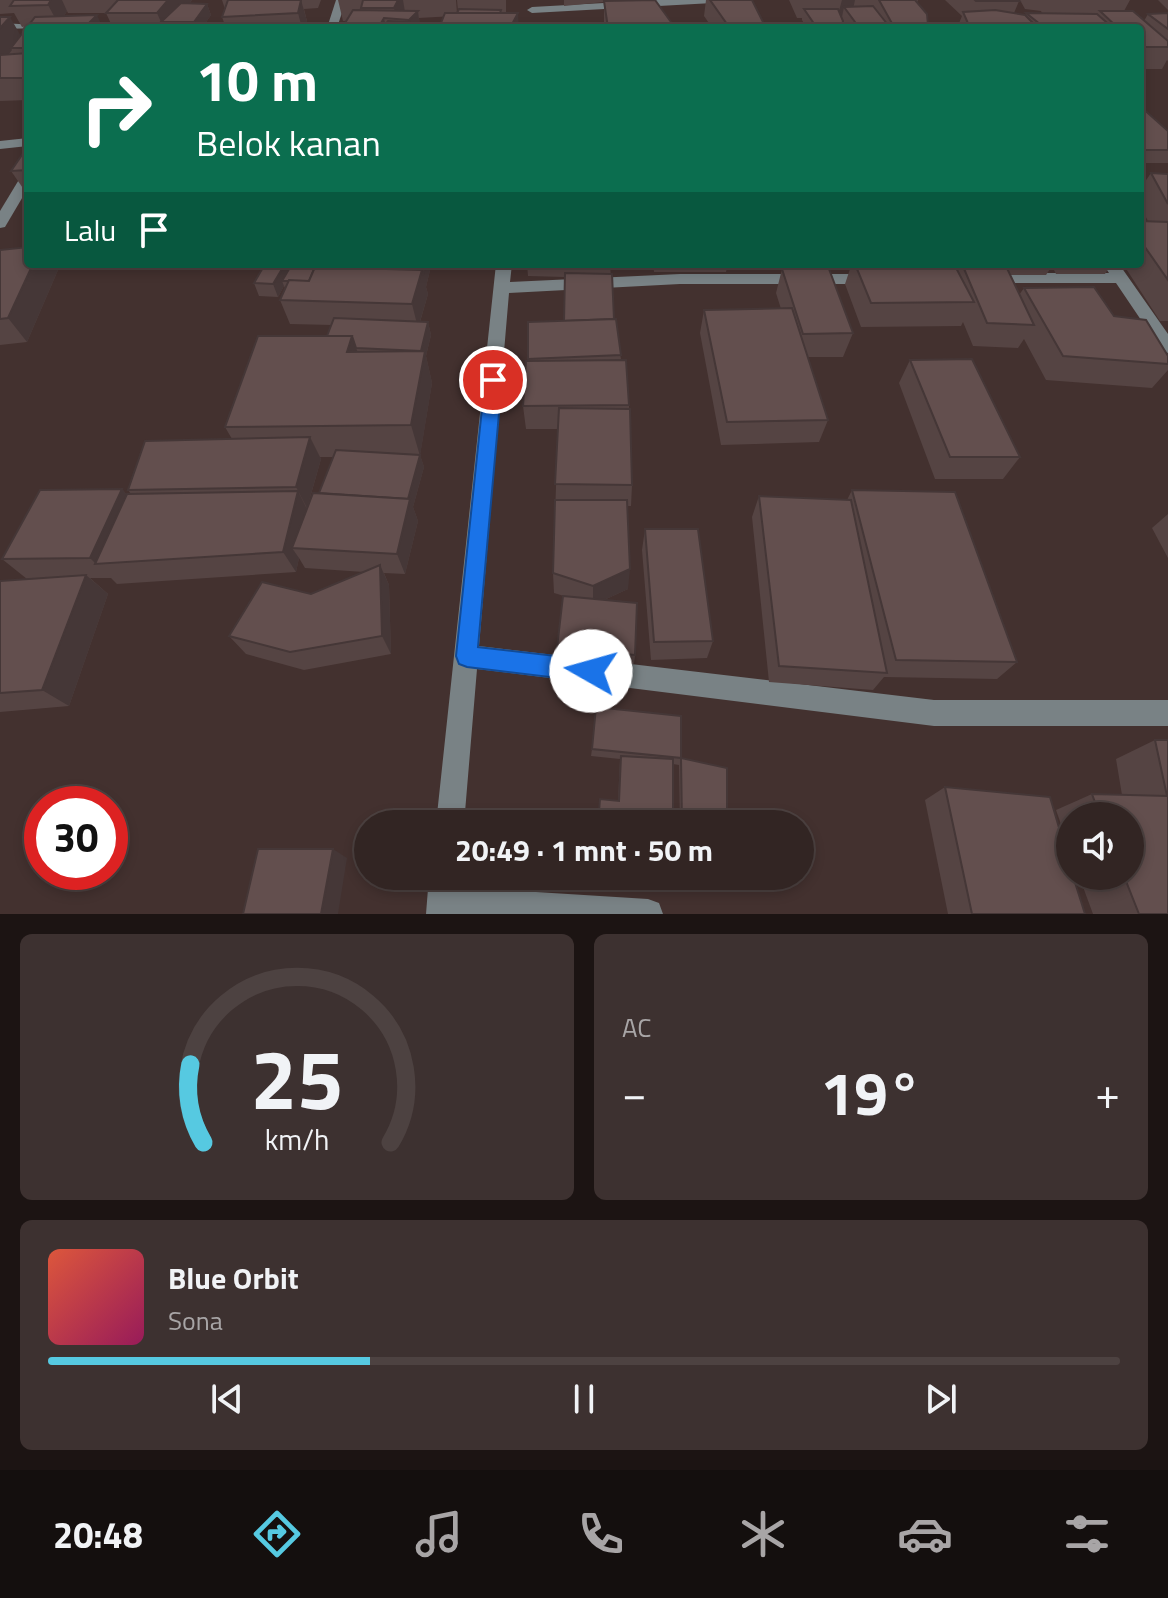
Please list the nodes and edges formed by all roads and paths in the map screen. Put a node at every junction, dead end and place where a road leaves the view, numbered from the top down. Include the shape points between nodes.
1 (341, 0) edge
2 (713, 0) edge
3 (531, 10) edge
4 (333, 24) edge
5 (0, 26) edge
6 (24, 27) edge
7 (24, 142) edge
8 (0, 145) edge
9 (24, 183) edge
10 (0, 224) edge
11 (504, 268) edge
12 (1115, 271) edge
13 (967, 278) edge
14 (882, 279) edge
15 (502, 288) junction
16 (1168, 347) edge
17 (467, 656) junction
18 (1168, 713) edge
19 (451, 810) edge
20 (442, 897) edge
21 (648, 914) edge

1 - 4 street
2 - 3 street
5 - 6 street
7 - 8 street
9 - 10 street
11 - 15 street
12 - 13 street
12 - 16 street
14 - 15 street via 680,279
15 - 17 street
17 - 18 street via 934,713
17 - 19 street
20 - 21 street

